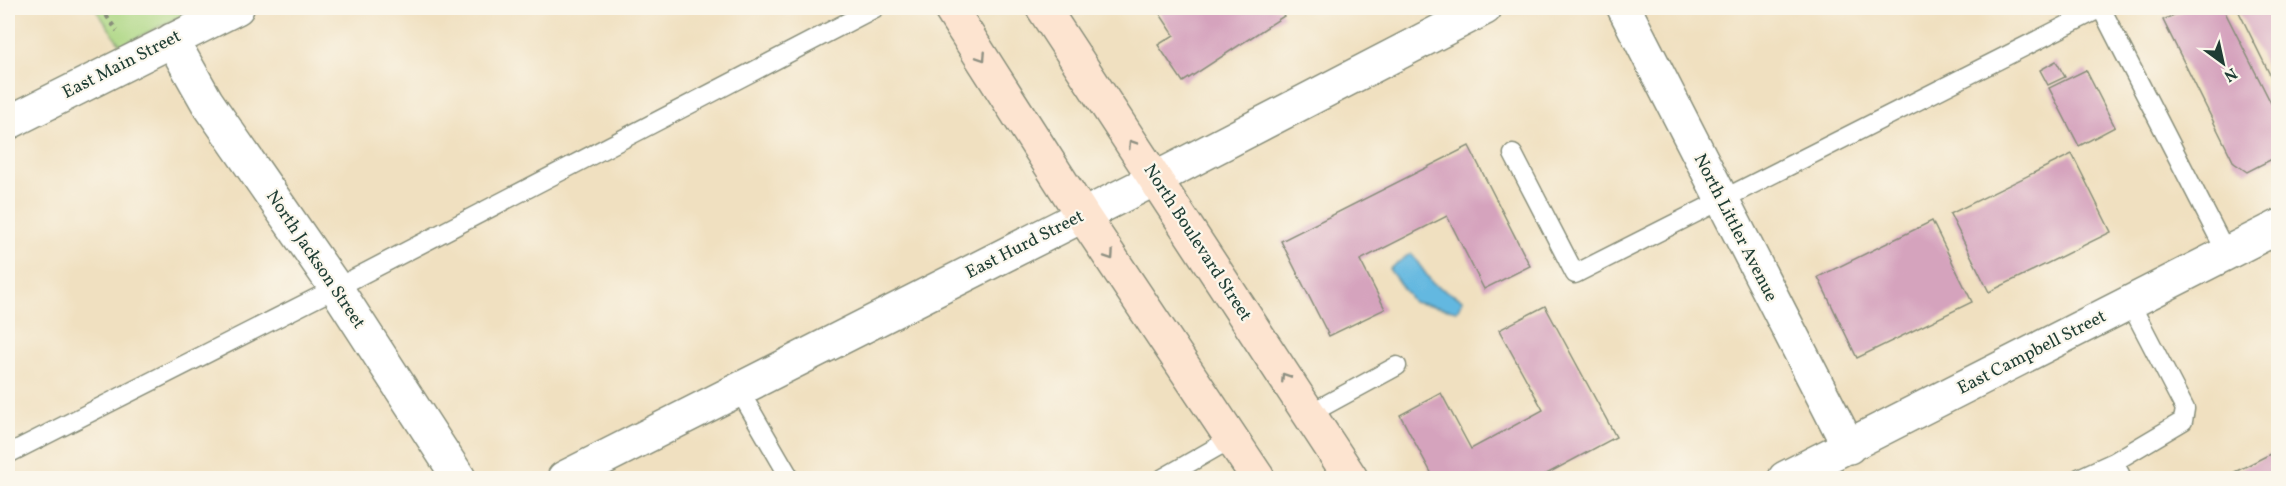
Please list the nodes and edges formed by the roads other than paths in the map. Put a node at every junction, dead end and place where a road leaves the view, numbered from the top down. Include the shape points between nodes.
1 (237, 8) edge
2 (875, 8) edge
3 (950, 8) edge
4 (1043, 8) edge
5 (1485, 8) edge
6 (1624, 8) edge
7 (2101, 8) edge
8 (172, 40) junction
9 (8, 123) edge
10 (1513, 154) dead end
11 (1155, 179) junction
12 (1720, 200) junction
13 (1083, 216) junction
14 (2278, 226) edge
15 (2227, 254) junction
16 (336, 288) junction
17 (2130, 303) junction
18 (1397, 366) dead end
19 (739, 390) junction
20 (1309, 414) junction
21 (1232, 439) junction
22 (1849, 447) junction
23 (8, 454) edge
24 (2114, 462) junction
25 (569, 477) edge
26 (459, 478) edge
27 (790, 478) edge
28 (1163, 478) edge
29 (1257, 478) edge
30 (1351, 478) edge
31 (1785, 478) edge
32 (2079, 478) edge
33 (2122, 478) edge

1 - 8 street, East Main Street
2 - 16 lane
3 -> 13 main road
11 -> 4 main road, North Boulevard Street
5 - 11 street, East Hurd Street
6 - 12 street, North Littler Avenue
7 - 12 lane
7 - 15 lane
8 - 9 street, East Main Street
8 - 16 street, North Jackson Street via 207,102
10 - 12 lane via 1575,274
11 - 13 street, East Hurd Street
20 -> 11 main road, North Boulevard Street
12 - 22 street, North Littler Avenue
13 - 19 street, East Hurd Street
13 -> 21 main road
14 - 15 street, East Campbell Street
15 - 17 street, East Campbell Street
16 - 23 lane
16 - 26 street, North Jackson Street
17 - 22 street, East Campbell Street
17 - 24 lane via 2186,415 2183,421
18 - 20 lane
19 - 25 street, East Hurd Street
19 - 27 lane
20 - 30 main road, North Boulevard Street
21 - 28 lane
21 - 29 main road
22 - 31 street, East Campbell Street
24 - 32 lane
24 - 33 lane

